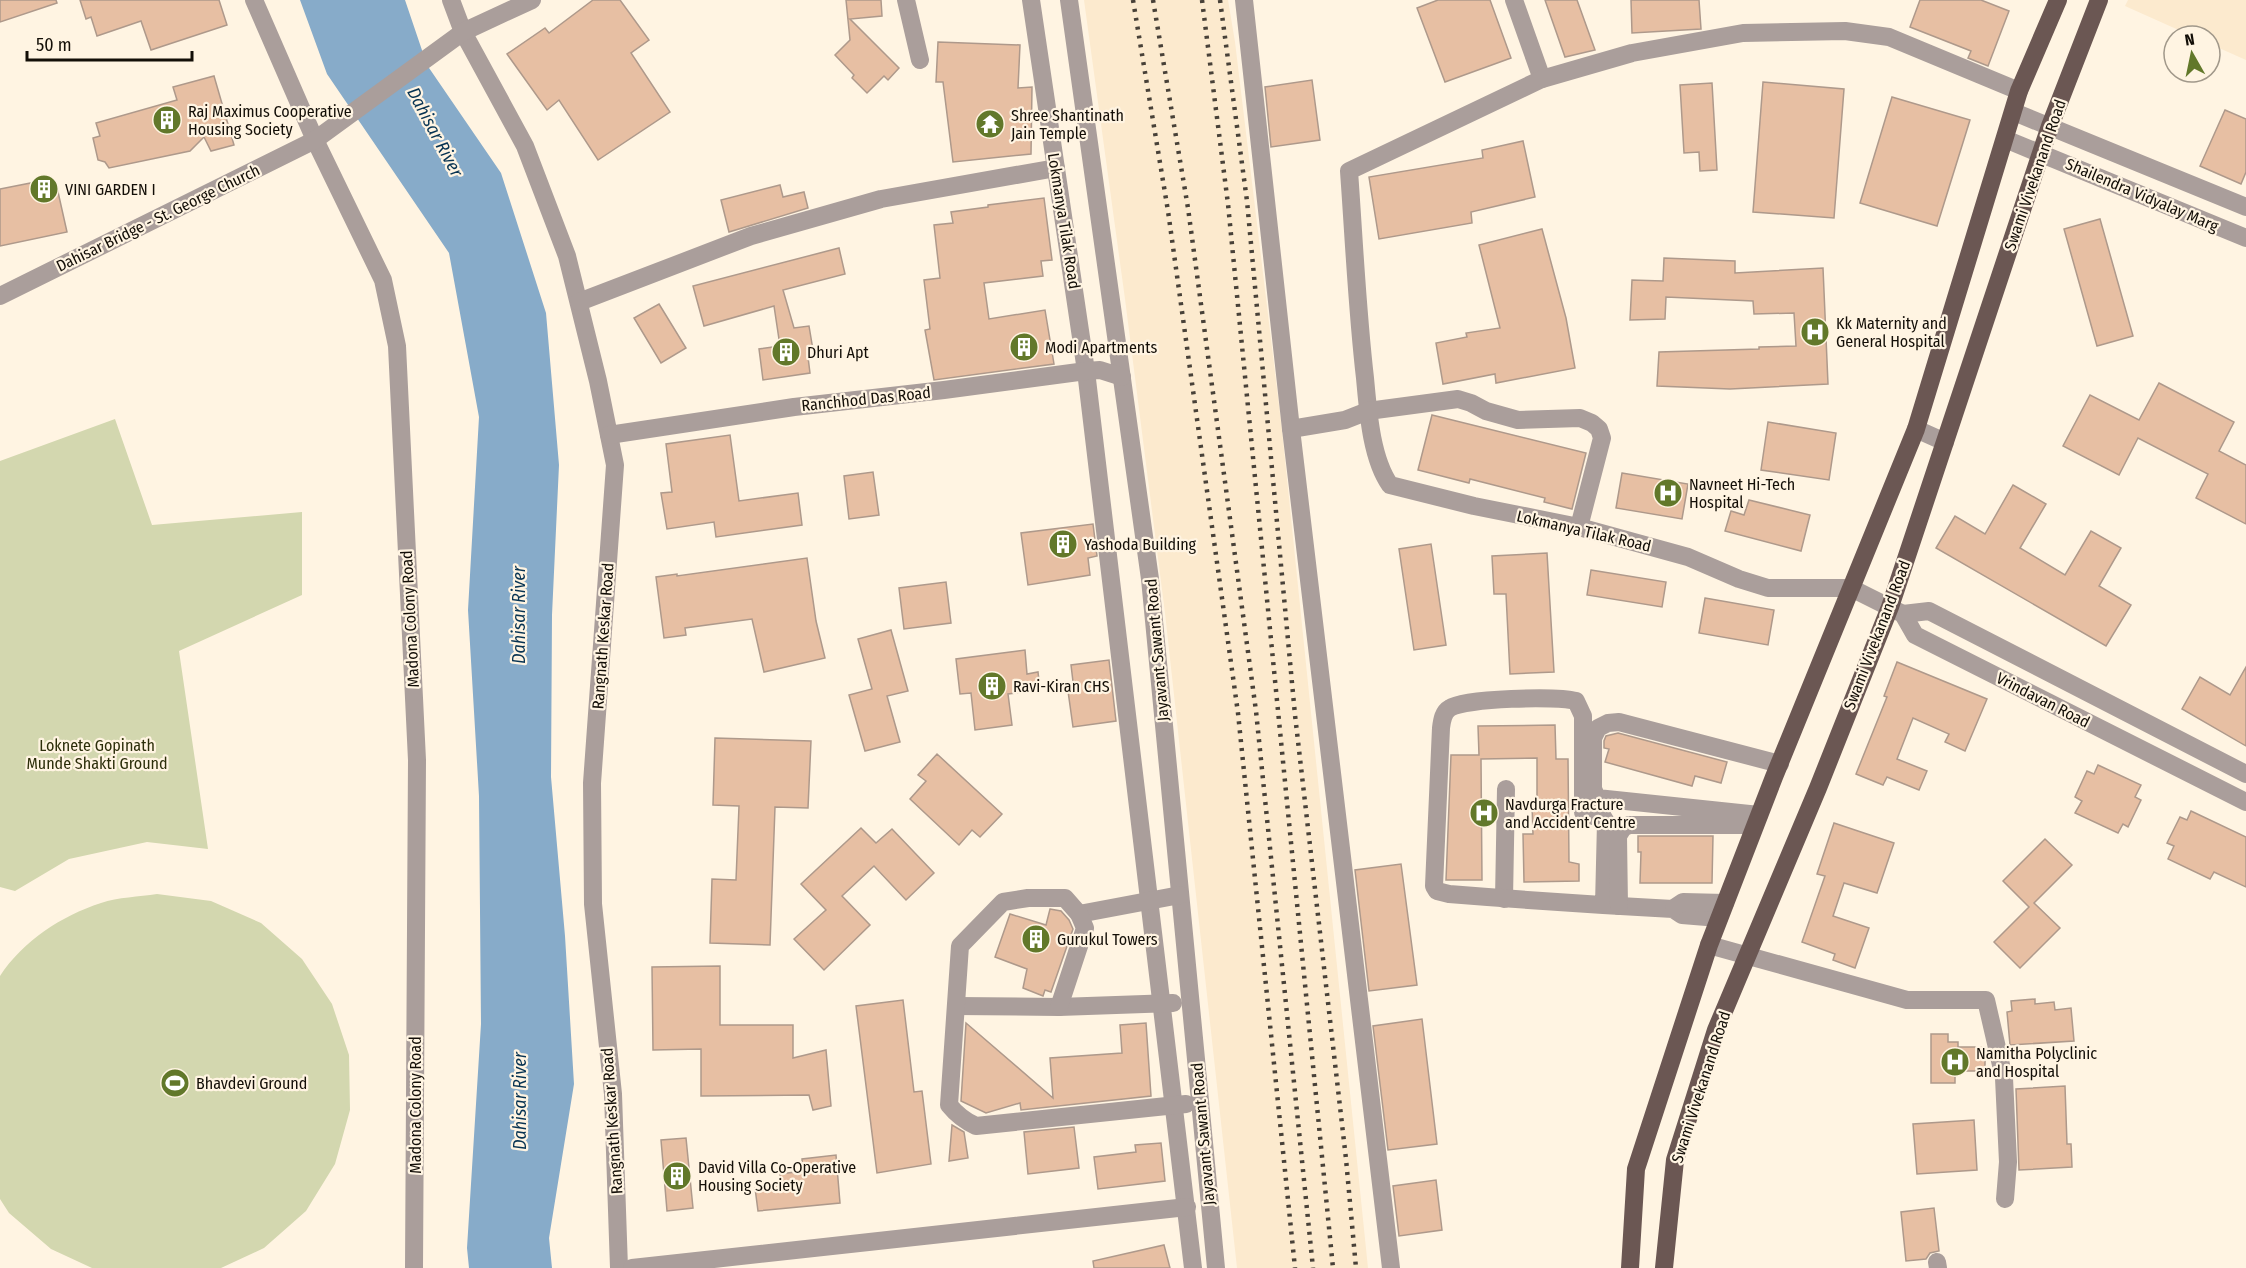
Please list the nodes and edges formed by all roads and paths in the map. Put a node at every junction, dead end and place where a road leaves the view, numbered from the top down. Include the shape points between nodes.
1 (254, 0) edge
2 (451, 0) edge
3 (532, 0) edge
4 (906, 0) edge
5 (1031, 0) edge
6 (1069, 0) edge
7 (1244, 0) edge
8 (1514, 0) edge
9 (2058, 0) edge
10 (2099, 0) edge
11 (463, 32) junction
12 (920, 60) dead end
13 (1542, 79) junction
14 (2019, 91) junction
15 (2014, 112) junction
16 (2050, 126) junction
17 (2005, 139) junction
18 (315, 140) junction
19 (2041, 153) junction
20 (1056, 168) junction
21 (2246, 207) edge
22 (2246, 238) edge
23 (0, 296) edge
24 (579, 302) junction
25 (1086, 371) junction
26 (1122, 377) junction
27 (1368, 411) junction
28 (1291, 429) junction
29 (1916, 429) junction
30 (609, 435) junction
31 (1945, 442) junction
32 (1579, 527) junction
33 (1851, 588) junction
34 (1897, 610) junction
35 (1780, 764) junction
36 (2246, 774) edge
37 (1506, 789) dead end
38 (2246, 802) edge
39 (1757, 820) junction
40 (1180, 895) junction
41 (1504, 899) junction
42 (1150, 901) junction
43 (1612, 906) junction
44 (1722, 911) junction
45 (1079, 914) junction
46 (1708, 945) junction
47 (1748, 957) junction
48 (1190, 1002) junction
49 (1163, 1004) junction
50 (956, 1006) junction
51 (1059, 1007) junction
52 (1200, 1102) junction
53 (1175, 1106) junction
54 (2005, 1199) dead end
55 (1187, 1207) junction
56 (414, 1268) edge
57 (619, 1268) edge
58 (632, 1268) edge
59 (1193, 1268) edge
60 (1216, 1268) edge
61 (1391, 1268) edge
62 (1630, 1268) edge
63 (1664, 1268) edge

1 - 18 street, Madona Colony Road
2 - 11 street, Rangnath Keskar Road
3 - 11 street, Dahisar Bridge - St. George Church
4 - 12 street
5 - 20 street, Lokmanya Tilak Road
6 - 26 street, Jayavant Sawant Road
7 - 28 street
8 - 13 street
9 - 14 main road
10 - 16 main road, Swami Vivekanand Road
11 - 18 street, Dahisar Bridge - St. George Church
11 - 24 street, Rangnath Keskar Road via 525,146 567,256
13 - 14 street via 1632,53 1743,33 1845,31 1889,37
13 - 27 street via 1349,171
14 - 15 main road
15 - 16 street, Shailendra Vidyalay Marg
15 - 17 main road
16 - 19 main road, Swami Vivekanand Road
16 - 21 street, Shailendra Vidyalay Marg
17 - 19 street, Shailendra Vidyalay Marg
17 - 29 main road
18 - 23 street, Dahisar Bridge - St. George Church
18 - 56 street, Madona Colony Road via 383,280 397,346 417,760
19 - 22 street, Shailendra Vidyalay Marg
19 - 31 main road, Swami Vivekanand Road
20 - 24 street via 881,199 751,236
20 - 25 street, Lokmanya Tilak Road
24 - 30 street, Rangnath Keskar Road
25 - 26 street, Ranchhod Das Road via 1100,370
25 - 30 street, Ranchhod Das Road via 794,406
25 - 42 street, Jayavant Sawant Road
26 - 40 street, Jayavant Sawant Road via 1150,579
27 - 28 street via 1345,420
27 - 32 street, Lokmanya Tilak Road via 1379,461 1390,484
27 - 32 street via 1458,399 1518,420 1580,418 1592,423 1602,438
28 - 61 street
29 - 31 street
29 - 33 main road
30 - 57 street, Rangnath Keskar Road via 615,465 592,783 592,860 595,929 613,1094
31 - 34 main road, Swami Vivekanand Road
32 - 33 street, Lokmanya Tilak Road via 1688,557 1768,588
33 - 34 street, Vrindavan Road
33 - 35 main road
34 - 36 street via 1929,612
34 - 38 street, Vrindavan Road via 1915,635
34 - 47 main road, Swami Vivekanand Road
35 - 39 main road
35 - 39 street via 1619,722 1598,728 1593,738 1593,789 1597,798
37 - 41 street
39 - 43 street via 1623,828 1618,836
39 - 44 main road
40 - 42 street
40 - 48 street, Jayavant Sawant Road
41 - 43 street
41 - 43 street via 1442,893 1434,886 1442,718 1448,709 1462,703 1570,699 1576,701 1583,716 1583,812 1605,819
42 - 45 street
42 - 49 street, Jayavant Sawant Road
43 - 44 street via 1673,909 1682,915
44 - 46 main road
45 - 50 street via 1065,898 1003,902 960,945
45 - 51 street via 1085,928
46 - 47 street
46 - 62 main road via 1636,1169
47 - 54 street via 1907,1000 1986,1000 2004,1078 2008,1162
47 - 63 main road, Swami Vivekanand Road via 1716,1030 1675,1160
48 - 49 street
48 - 52 street, Jayavant Sawant Road
49 - 51 street
49 - 53 street, Jayavant Sawant Road
50 - 51 street
50 - 53 street via 949,1105 965,1121 976,1126
52 - 53 street
52 - 60 street, Jayavant Sawant Road
53 - 55 street, Jayavant Sawant Road
55 - 58 street
55 - 59 street, Jayavant Sawant Road

